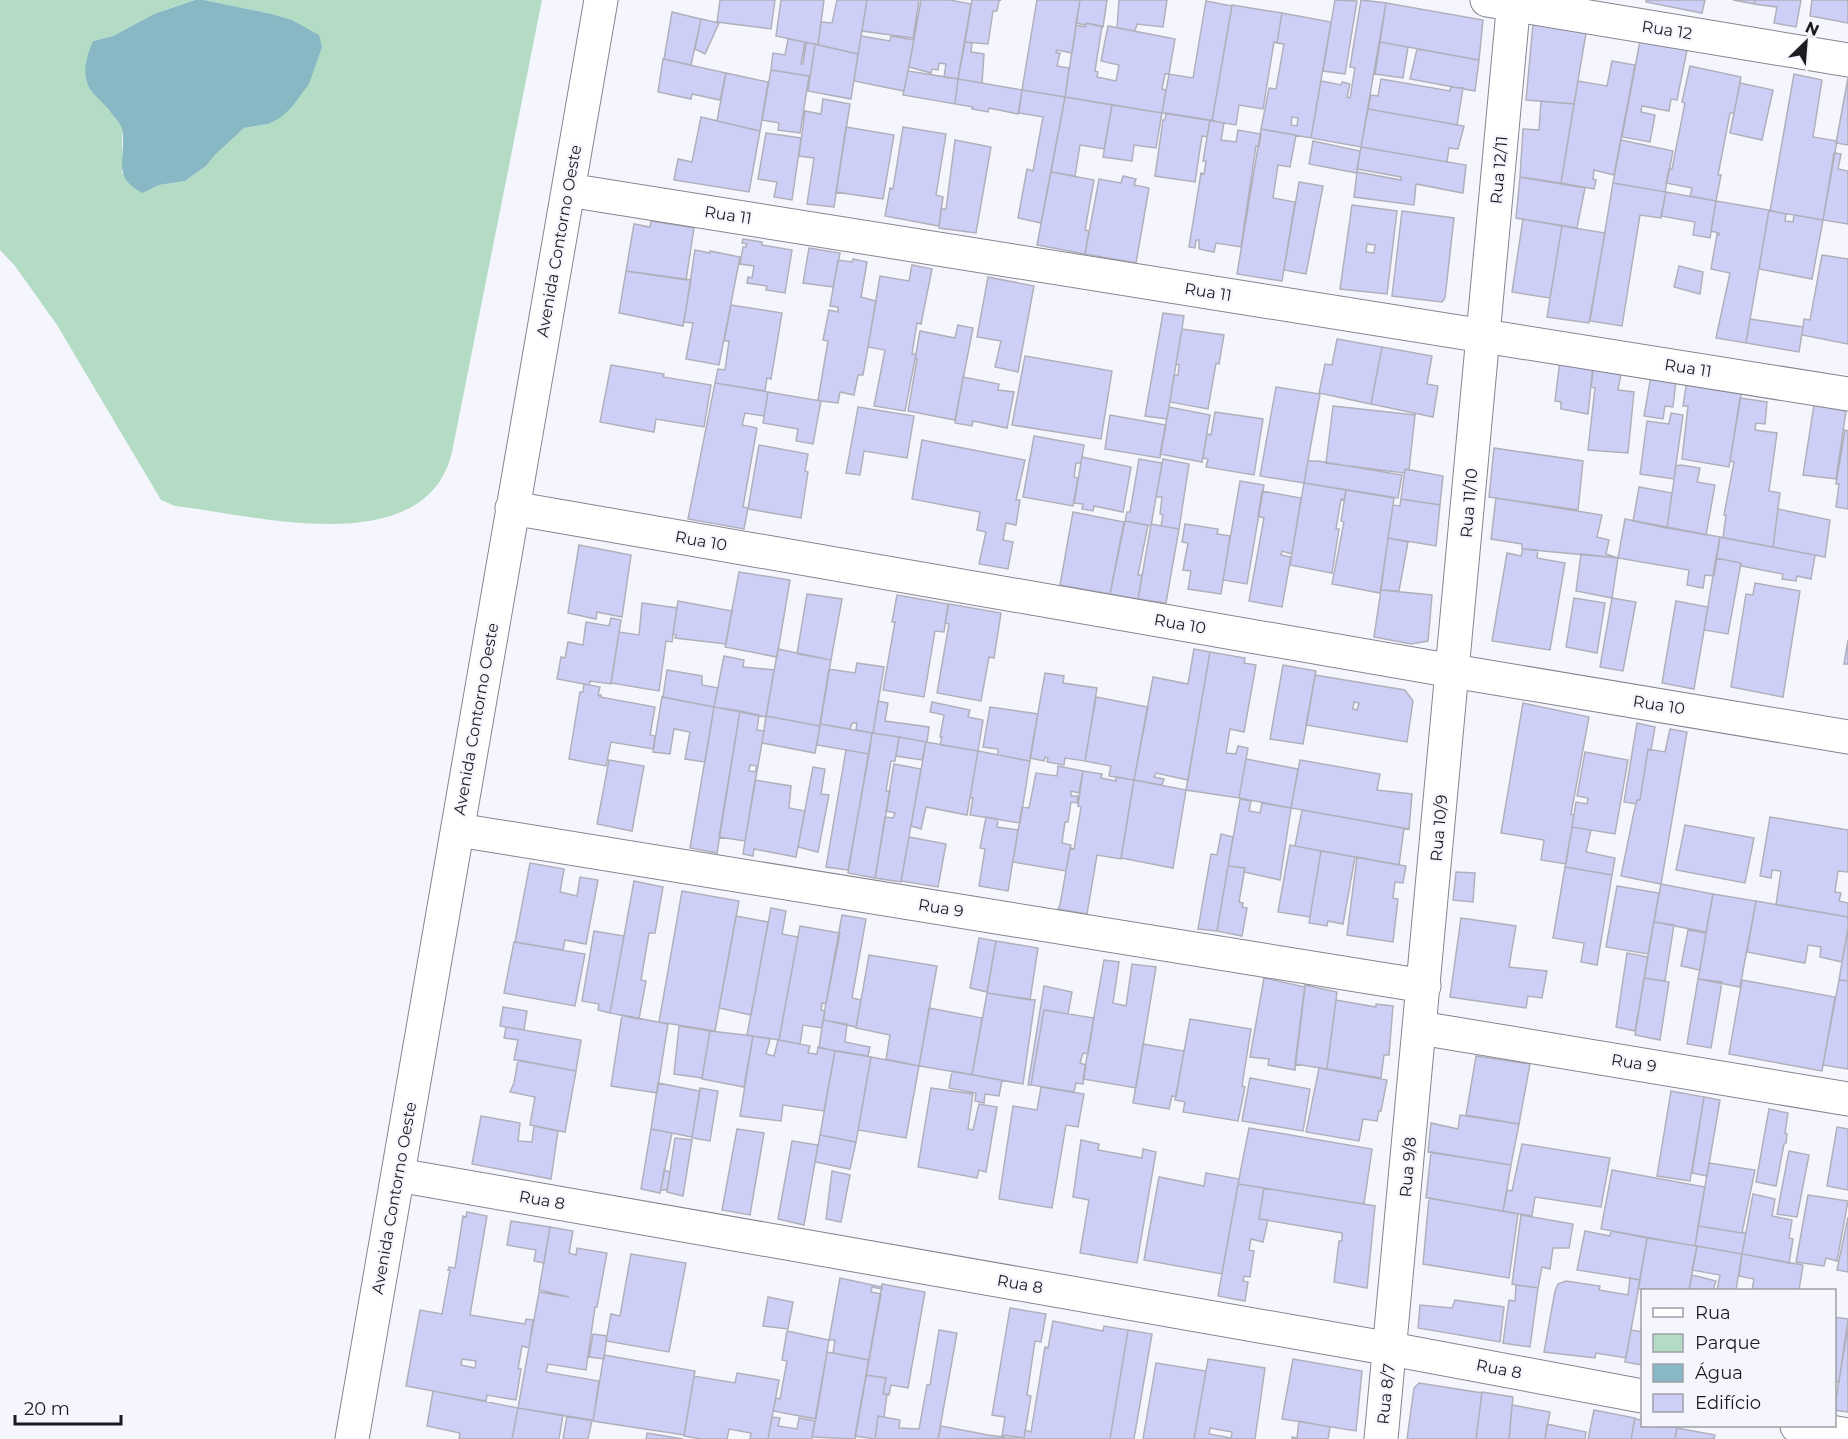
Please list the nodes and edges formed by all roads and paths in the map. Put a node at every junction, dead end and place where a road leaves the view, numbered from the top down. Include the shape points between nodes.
1 (601, 0) edge
2 (1505, 2) edge
3 (1848, 60) edge
4 (568, 190) junction
5 (1485, 336) junction
6 (1848, 394) edge
7 (512, 508) junction
8 (1453, 671) junction
9 (1848, 737) edge
10 (458, 830) junction
11 (1424, 986) junction
12 (1420, 1028) junction
13 (1848, 1099) edge
14 (398, 1175) junction
15 (1391, 1349) junction
16 (1641, 1396) edge
17 (1807, 1427) edge
18 (1848, 1435) edge
19 (352, 1439) edge
20 (1381, 1439) edge

1 - 4 street, Avenida Contorno Oeste
2 - 3 street, Rua 12
2 - 5 street, Rua 12/11
4 - 5 street, Rua 11
4 - 7 street, Avenida Contorno Oeste
5 - 6 street, Rua 11
5 - 8 street, Rua 11/10
7 - 8 street, Rua 10
7 - 10 street, Avenida Contorno Oeste
8 - 9 street, Rua 10
8 - 11 street, Rua 10/9
10 - 11 street, Rua 9
10 - 14 street, Avenida Contorno Oeste
11 - 12 street, Rua 9/8
12 - 13 street, Rua 9
12 - 15 street, Rua 9/8
14 - 15 street, Rua 8
14 - 19 street, Avenida Contorno Oeste
15 - 16 street, Rua 8
15 - 20 street, Rua 8/7
17 - 18 street

